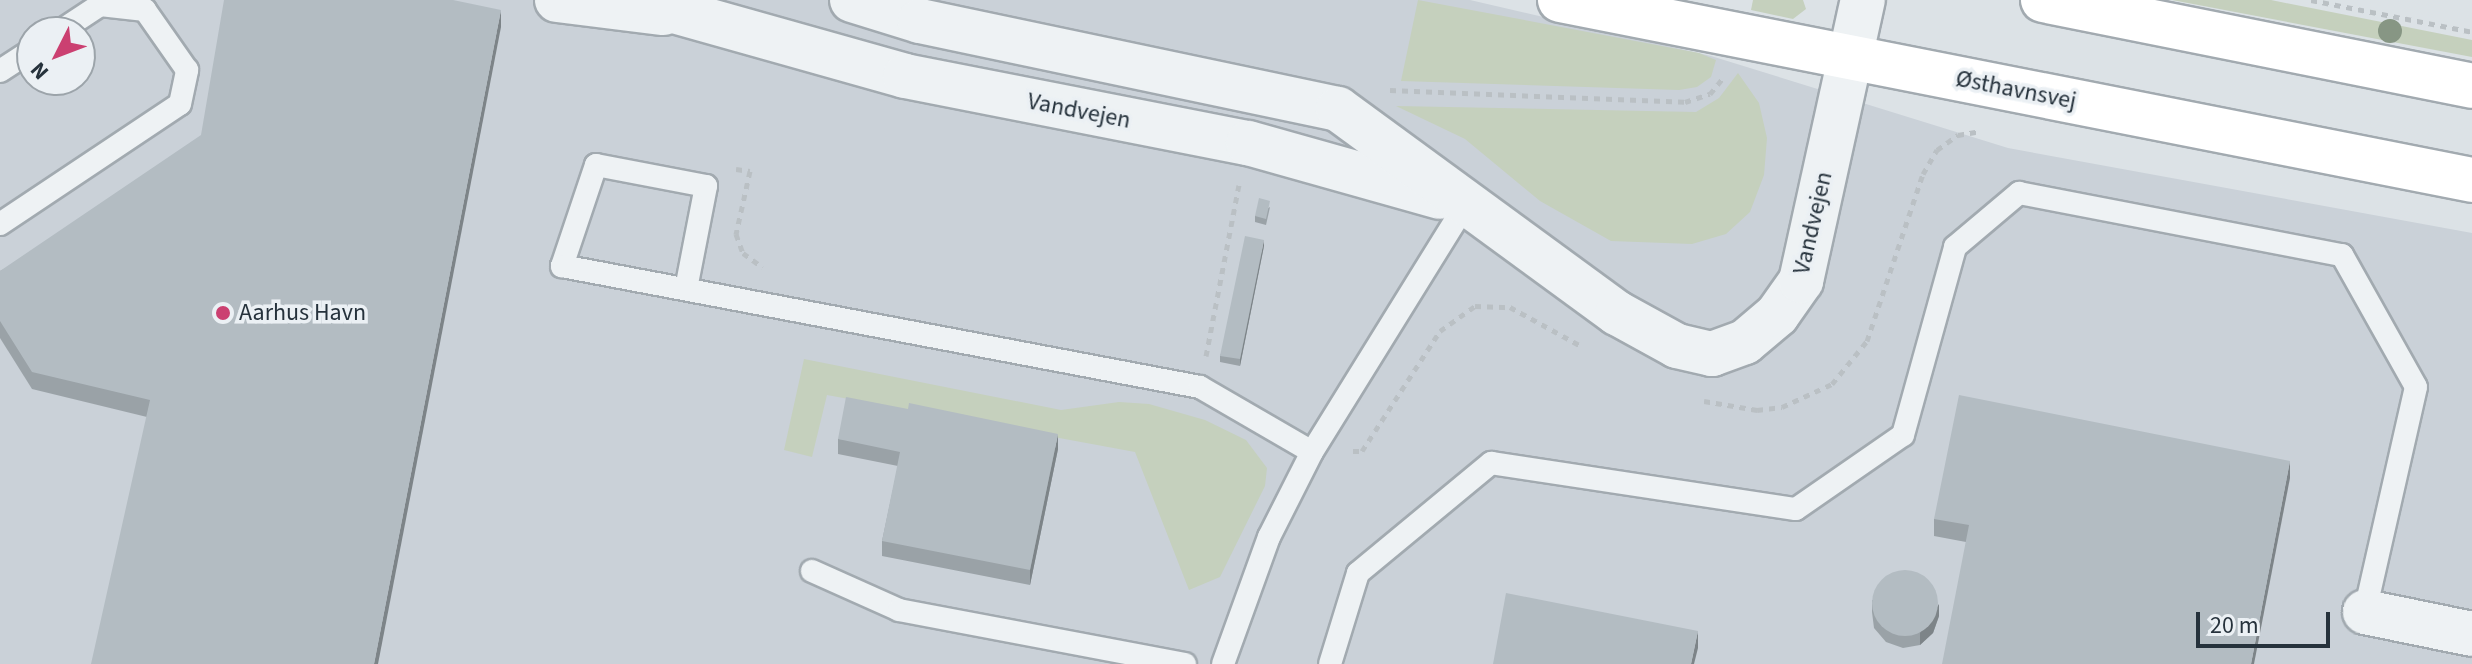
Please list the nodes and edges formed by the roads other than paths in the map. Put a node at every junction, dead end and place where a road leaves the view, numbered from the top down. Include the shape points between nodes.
1 (557, 0) edge
2 (635, 0) edge
3 (1560, 0) edge
4 (1863, 0) edge
5 (2043, 0) edge
6 (864, 2) edge
7 (675, 8) edge
8 (83, 16) edge
9 (1850, 58) junction
10 (2472, 86) edge
11 (2472, 180) edge
12 (1466, 204) junction
13 (0, 224) edge
14 (686, 289) junction
15 (1312, 452) junction
16 (812, 571) dead end
17 (2365, 612) joint
18 (2472, 634) edge
19 (1185, 664) edge
20 (1223, 664) edge
21 (1330, 664) edge

1 - 7 street, Vandvejen
2 - 7 street, Vandvejen
3 - 9 street, Østhavnsvej
4 - 9 street, Vandvejen
5 - 10 street
6 - 12 street, Vandvejen via 1338,109
7 - 12 street, Vandvejen via 905,76 1248,143
8 - 13 lane via 100,5 145,10 187,70 180,104
9 - 11 street, Østhavnsvej
9 - 12 street, Vandvejen via 1801,281 1777,315 1734,346 1712,354 1647,332
12 - 15 lane
14 - 14 lane via 562,266 596,165 706,186
14 - 15 lane via 1200,387
15 - 20 lane via 1269,537
16 - 19 lane via 899,610
17 - 18 street
17 - 21 lane via 2416,387 2342,255 2019,193 1955,247 1903,435 1808,501 1796,509 1491,463 1358,573

